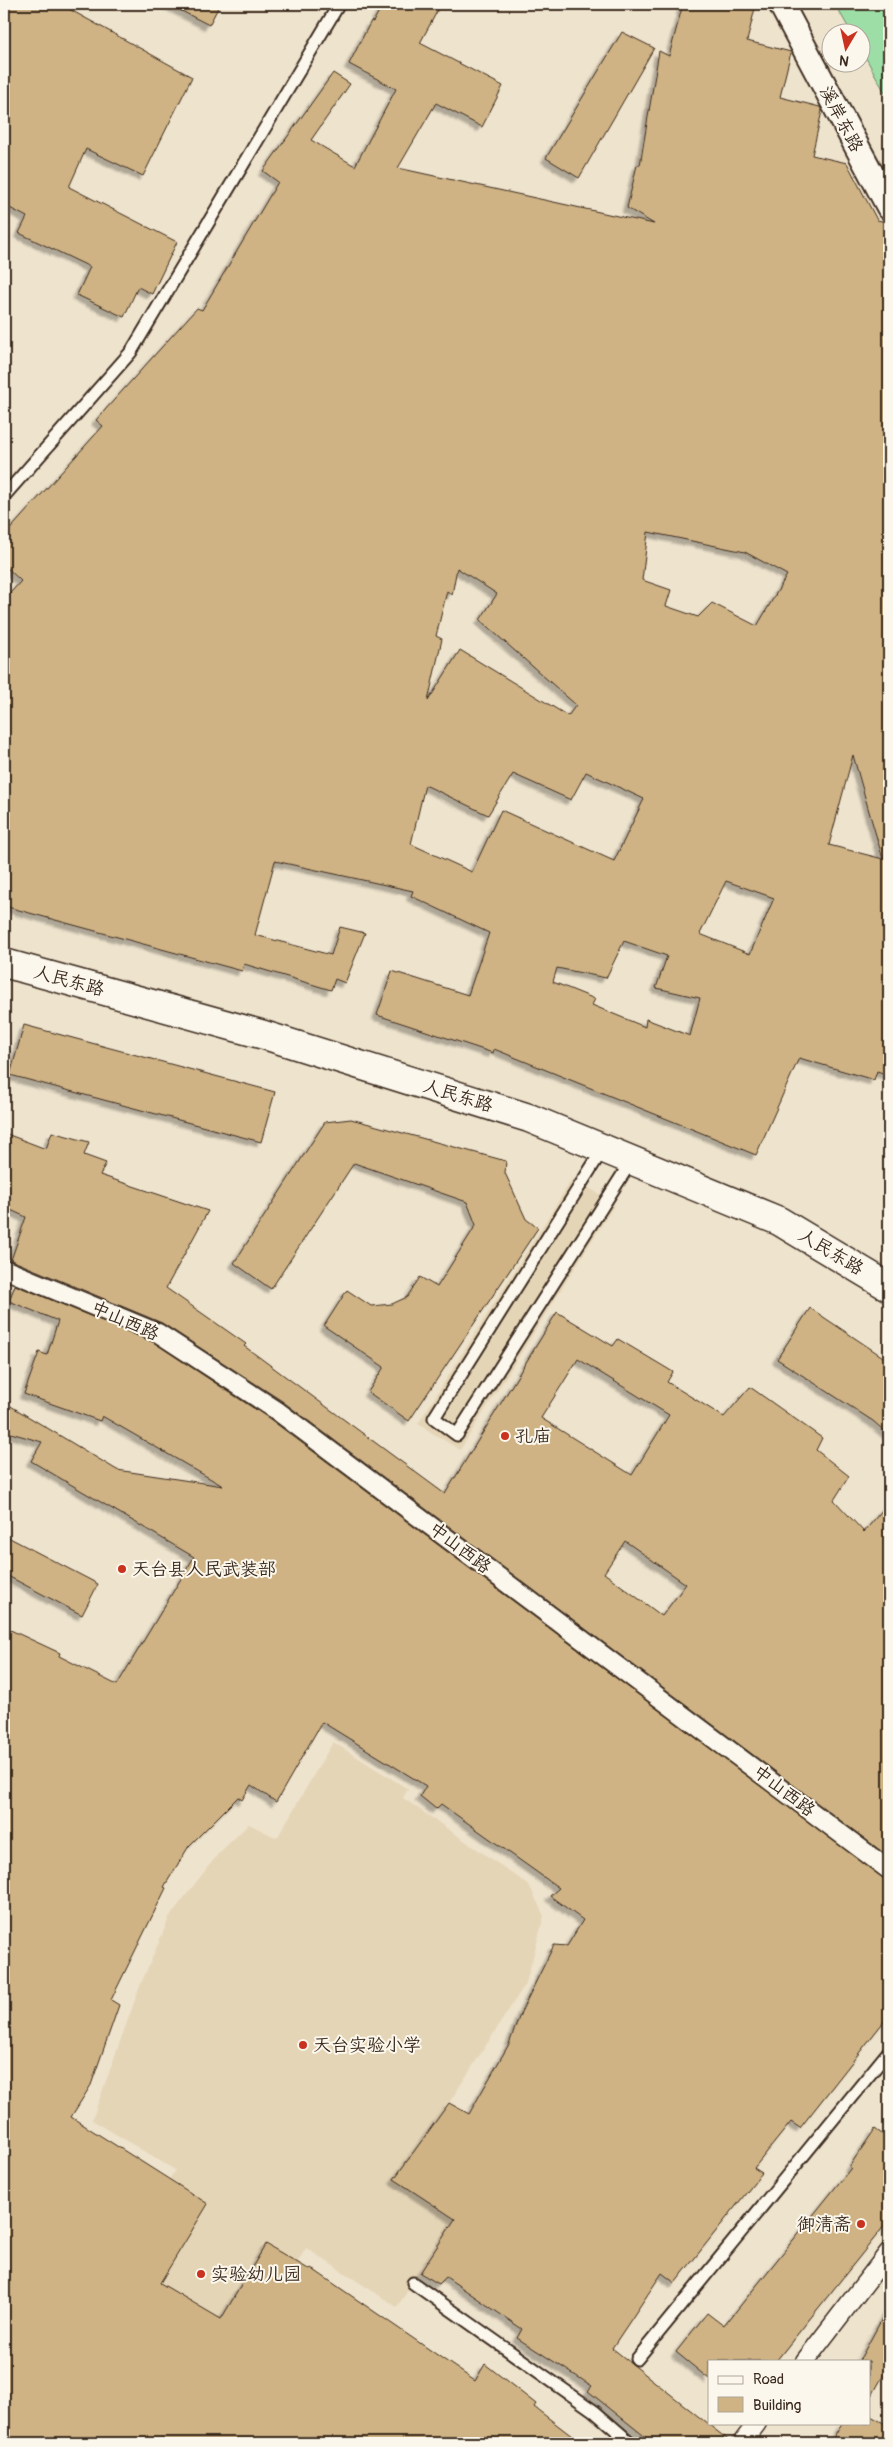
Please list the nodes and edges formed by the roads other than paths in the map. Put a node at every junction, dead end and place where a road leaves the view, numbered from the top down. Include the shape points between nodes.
1 (339, 4) edge
2 (781, 4) edge
3 (889, 207) edge
4 (4, 496) edge
5 (4, 963) edge
6 (603, 1149) junction
7 (632, 1160) junction
8 (4, 1270) edge
9 (889, 1286) edge
10 (889, 1870) edge
11 (889, 2051) edge
12 (889, 2252) edge
13 (413, 2283) dead end
14 (637, 2358) dead end
15 (806, 2360) edge
16 (756, 2424) edge
17 (631, 2443) edge
18 (742, 2443) edge

1 - 4 lane via 131,352
2 - 3 street, 溪岸东路
5 - 6 main road, 人民东路 via 283,1041 529,1118
6 - 7 main road, 人民东路
6 - 7 lane via 434,1418 456,1434
7 - 9 main road, 人民东路 via 779,1220
8 - 10 street, 中山西路 via 158,1333 276,1410
11 - 14 lane
12 - 15 street
13 - 17 lane via 596,2408
16 - 18 street

